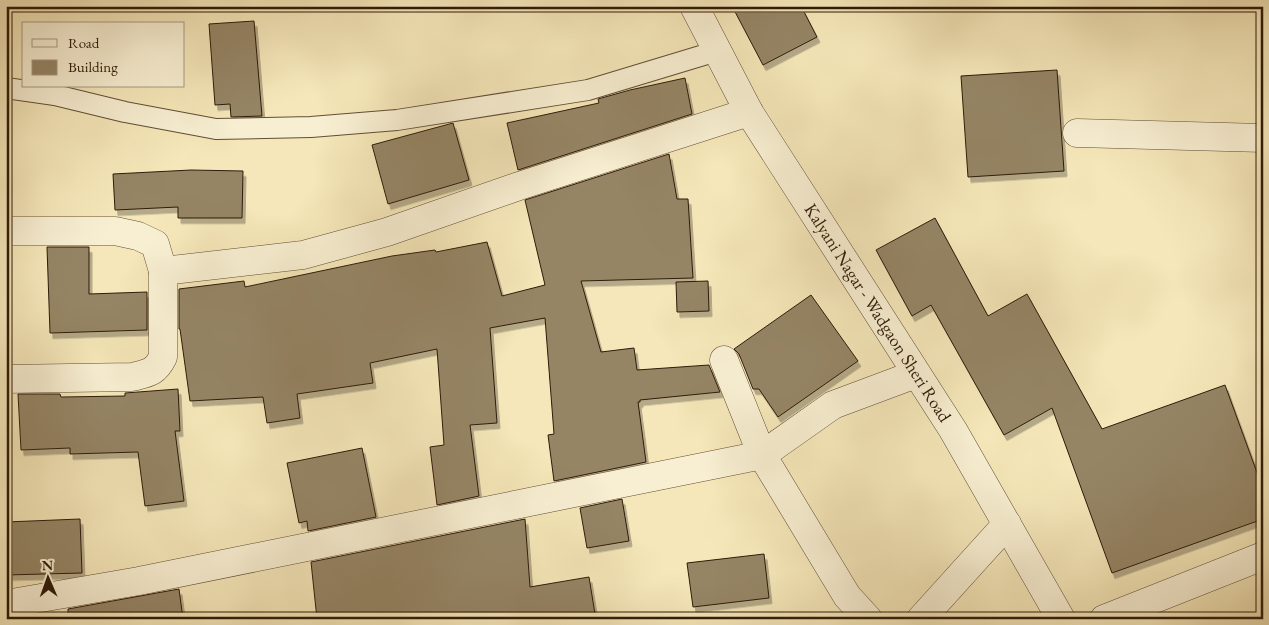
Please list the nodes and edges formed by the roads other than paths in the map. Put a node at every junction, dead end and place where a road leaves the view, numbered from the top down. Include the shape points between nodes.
1 (694, 6) edge
2 (717, 51) junction
3 (6, 88) edge
4 (749, 112) junction
5 (1077, 133) dead end
6 (1263, 138) edge
7 (6, 231) edge
8 (163, 271) junction
9 (724, 360) dead end
10 (916, 374) junction
11 (6, 379) edge
12 (762, 455) junction
13 (1007, 524) junction
14 (1263, 556) edge
15 (6, 604) edge
16 (868, 619) edge
17 (920, 619) edge
18 (1061, 619) edge
19 (1104, 619) edge

1 - 2 street, Kalyani Nagar - Wadgaon Sheri Road
2 - 3 lane via 588,90 397,120 312,128 216,129 125,112 55,94
2 - 4 street, Kalyani Nagar - Wadgaon Sheri Road
4 - 8 street via 387,232 303,255
4 - 10 street, Kalyani Nagar - Wadgaon Sheri Road
5 - 6 street
7 - 8 street via 115,231 138,236 155,244
8 - 11 street via 163,357 158,368 132,377
9 - 12 street
10 - 12 street via 833,405
10 - 13 street, Kalyani Nagar - Wadgaon Sheri Road via 953,430
12 - 15 street via 148,579
12 - 16 street via 847,596
13 - 17 street
13 - 18 street, Kalyani Nagar - Wadgaon Sheri Road
14 - 19 street

